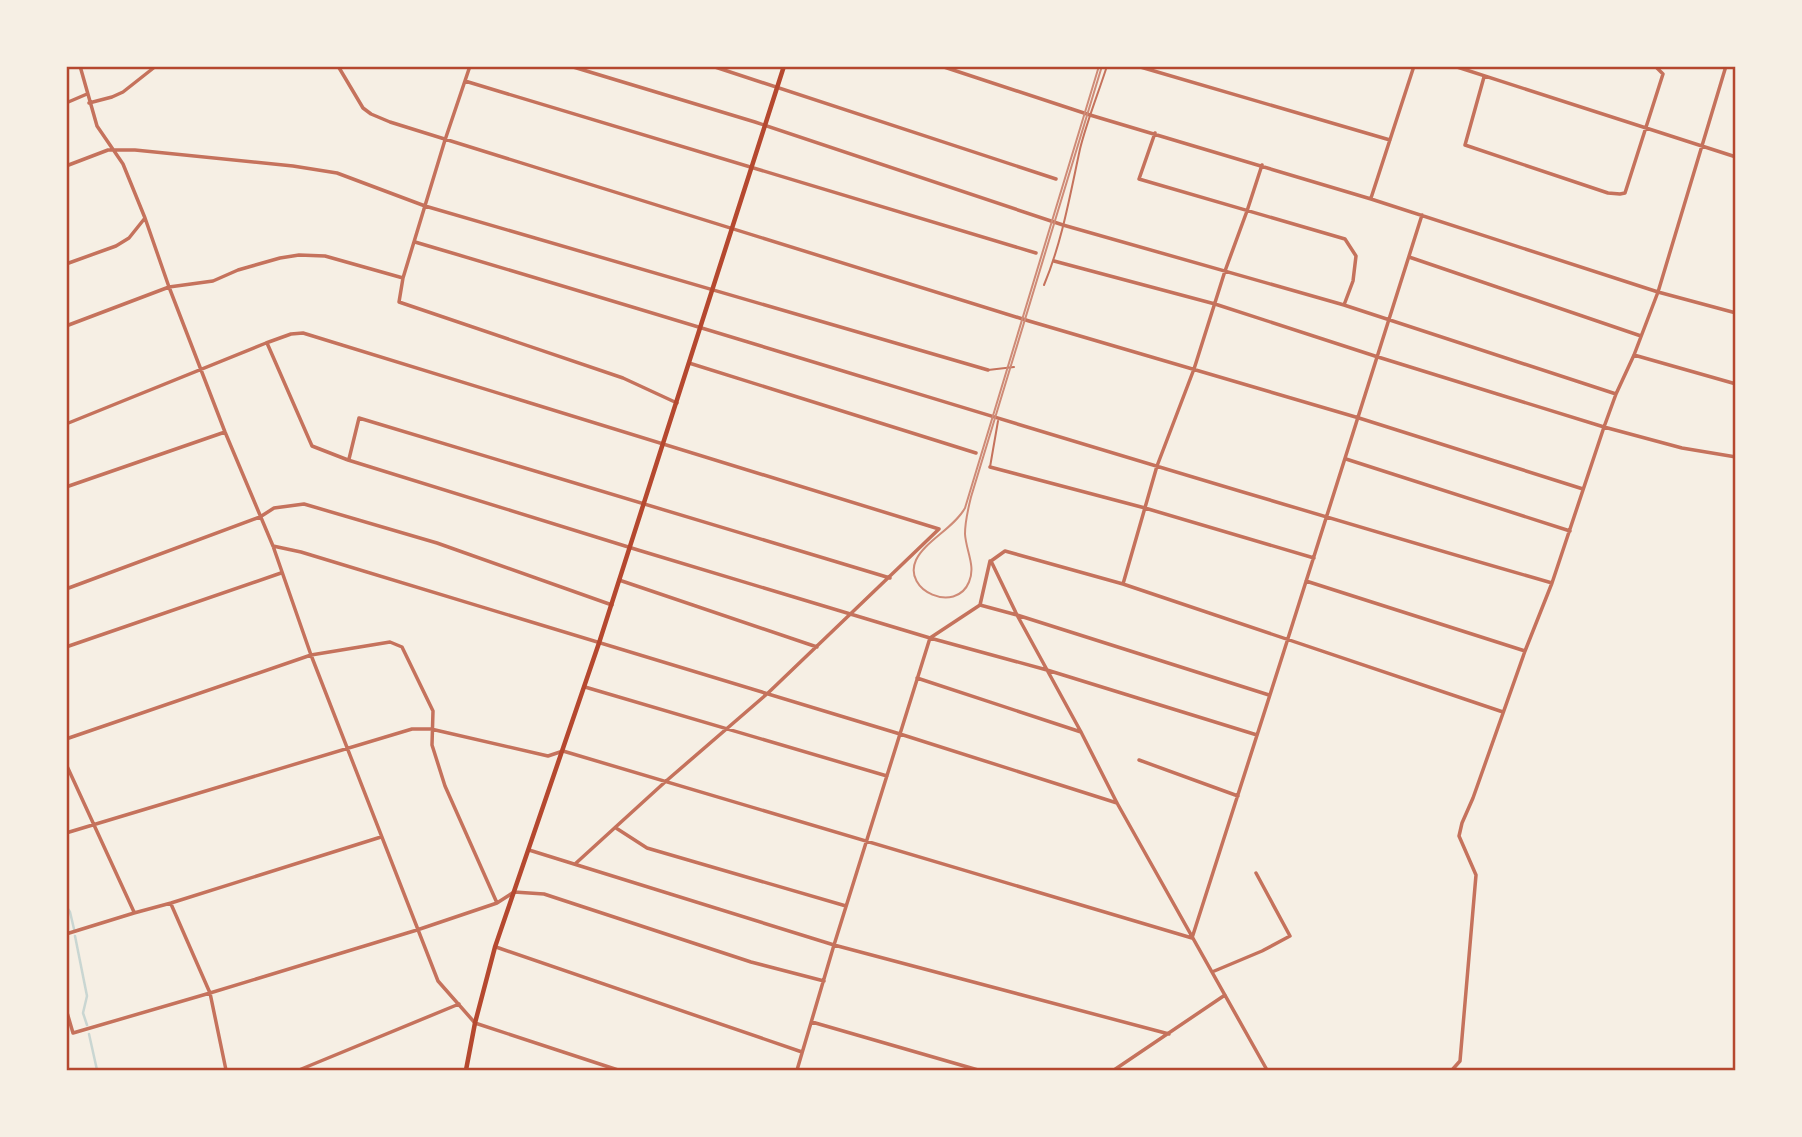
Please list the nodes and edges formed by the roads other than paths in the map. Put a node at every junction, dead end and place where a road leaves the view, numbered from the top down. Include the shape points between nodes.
1 (80, 66) edge
2 (156, 66) edge
3 (338, 66) edge
4 (470, 66) edge
5 (570, 66) edge
6 (712, 66) edge
7 (784, 66) edge
8 (941, 66) edge
9 (1107, 66) edge
10 (1137, 66) edge
11 (1414, 66) edge
12 (1454, 66) edge
13 (1655, 66) edge
14 (1726, 66) edge
15 (1484, 77) junction
16 (465, 81) junction
17 (777, 89) junction
18 (87, 94) junction
19 (66, 103) edge
20 (89, 103) junction
21 (1090, 115) junction
22 (766, 126) junction
23 (1647, 129) junction
24 (1155, 133) junction
25 (445, 140) junction
26 (1391, 140) junction
27 (1702, 147) junction
28 (114, 150) junction
29 (1735, 157) edge
30 (1262, 165) junction
31 (66, 166) edge
32 (752, 167) junction
33 (1056, 179) dead end
34 (1371, 199) junction
35 (425, 206) junction
36 (1247, 211) junction
37 (1422, 215) junction
38 (145, 218) junction
39 (1063, 225) junction
40 (732, 228) junction
41 (415, 242) junction
42 (1036, 253) dead end
43 (1409, 257) junction
44 (1054, 261) junction
45 (66, 264) edge
46 (1225, 271) junction
47 (403, 278) junction
48 (1044, 285) dead end
49 (169, 287) junction
50 (713, 289) junction
51 (1658, 292) junction
52 (1215, 304) junction
53 (1344, 305) junction
54 (1735, 313) edge
55 (1390, 319) junction
56 (66, 326) edge
57 (702, 327) junction
58 (1642, 336) junction
59 (266, 343) junction
60 (1634, 355) junction
61 (1378, 357) junction
62 (689, 363) junction
63 (1014, 367) dead end
64 (201, 369) junction
65 (1194, 369) junction
66 (988, 370) joint
67 (1735, 384) edge
68 (1616, 394) junction
69 (677, 403) junction
70 (1359, 418) junction
71 (999, 420) junction
72 (66, 424) edge
73 (1604, 427) junction
74 (225, 432) junction
75 (663, 443) junction
76 (976, 453) dead end
77 (1735, 457) edge
78 (1346, 459) junction
79 (348, 460) junction
80 (1157, 466) junction
81 (990, 467) joint
82 (66, 487) edge
83 (1583, 489) junction
84 (644, 505) junction
85 (1145, 508) junction
86 (260, 517) junction
87 (1328, 519) junction
88 (1570, 531) junction
89 (273, 547) junction
90 (630, 548) junction
91 (1314, 558) junction
92 (990, 561) junction
93 (281, 573) junction
94 (890, 578) junction
95 (620, 580) junction
96 (1306, 581) junction
97 (1552, 583) junction
98 (1123, 584) junction
99 (66, 589) edge
100 (612, 605) junction
101 (981, 605) junction
102 (852, 613) junction
103 (1017, 615) junction
104 (930, 638) junction
105 (1287, 640) junction
106 (599, 643) junction
107 (66, 647) edge
108 (817, 648) junction
109 (1525, 651) junction
110 (311, 655) junction
111 (1047, 670) junction
112 (917, 678) junction
113 (585, 687) junction
114 (768, 694) junction
115 (1269, 695) junction
116 (1503, 712) junction
117 (725, 729) junction
118 (431, 730) junction
119 (1081, 732) junction
120 (900, 734) junction
121 (1257, 735) junction
122 (66, 739) edge
123 (347, 749) junction
124 (563, 751) junction
125 (1139, 761) dead end
126 (66, 764) edge
127 (887, 776) junction
128 (665, 782) junction
129 (1238, 796) junction
130 (1117, 803) junction
131 (94, 825) junction
132 (615, 828) junction
133 (66, 833) edge
134 (381, 837) junction
135 (867, 843) junction
136 (529, 849) junction
137 (575, 864) junction
138 (1256, 873) dead end
139 (514, 892) junction
140 (171, 903) junction
141 (497, 903) junction
142 (846, 906) junction
143 (134, 913) junction
144 (417, 930) junction
145 (66, 934) edge
146 (1192, 939) junction
147 (834, 945) junction
148 (495, 947) junction
149 (1212, 972) junction
150 (824, 981) junction
151 (210, 993) junction
152 (1226, 995) junction
153 (459, 1004) junction
154 (66, 1009) edge
155 (811, 1022) junction
156 (475, 1023) junction
157 (1169, 1034) junction
158 (802, 1052) junction
159 (226, 1070) edge
160 (299, 1070) edge
161 (466, 1070) edge
162 (618, 1070) edge
163 (797, 1070) edge
164 (978, 1070) edge
165 (1114, 1070) edge
166 (1267, 1070) edge
167 (1314, 1070) edge
168 (1319, 1070) edge
169 (1452, 1070) edge

1 - 18 street
2 - 20 street via 123,92
3 - 25 street via 371,114
4 - 16 street
5 - 22 street
6 - 17 street
7 - 17 main road
8 - 21 street
9 - 21 lane
10 - 26 street
11 - 26 street
12 - 15 street
13 - 23 street via 1663,74
14 - 27 street
15 - 23 street
15 - 23 street via 1465,145 1608,193 1625,193
16 - 25 street
16 - 32 street
17 - 22 main road
17 - 33 street
18 - 19 street
18 - 20 street
20 - 28 street via 97,126
21 - 24 street
21 - 39 lane
22 - 32 main road
22 - 39 street
23 - 27 street
24 - 30 street
24 - 36 street via 1139,179
25 - 35 street
25 - 40 street
26 - 34 street
27 - 29 street
27 - 51 street
28 - 31 street
28 - 35 street via 337,173
28 - 38 street
30 - 34 street
30 - 36 street
32 - 40 main road
32 - 42 street
34 - 37 street
35 - 41 street
35 - 50 street
36 - 46 street
36 - 53 street via 1345,239 1356,256
37 - 43 street
37 - 51 street
38 - 45 street via 116,246
38 - 49 street
39 - 44 lane
39 - 46 street
40 - 50 main road
40 - 65 street
41 - 47 street
41 - 57 street
43 - 55 street
43 - 58 street
44 - 48 lane
44 - 52 street
46 - 52 street
46 - 53 street
47 - 49 street via 325,256 299,255 260,263 213,281
47 - 69 street via 399,302 623,378
49 - 56 street
49 - 64 street
50 - 57 main road
50 - 66 street
51 - 54 street
51 - 58 street
52 - 61 street
52 - 65 street
53 - 55 street
55 - 61 street
55 - 68 street
57 - 62 main road
57 - 71 street
58 - 60 street
59 - 64 street
59 - 75 street via 309,334
59 - 79 street via 313,446
60 - 67 street
60 - 68 street
61 - 70 street
61 - 73 street
62 - 69 main road
62 - 76 street
63 - 66 lane
64 - 72 street
64 - 74 street
65 - 70 street
65 - 80 street
68 - 73 street
69 - 75 main road
70 - 78 street
70 - 83 street
71 - 80 street
71 - 81 lane
73 - 77 street
73 - 83 street
74 - 82 street
74 - 86 street
75 - 84 main road
75 - 94 street via 939,529
78 - 87 street
78 - 88 street
79 - 84 street via 359,418
79 - 90 street
80 - 85 street
80 - 87 street
81 - 85 street
83 - 88 street
84 - 90 main road
84 - 94 street
85 - 91 street
85 - 98 street
86 - 89 street
86 - 99 street
86 - 100 street via 274,508 304,504 436,543
87 - 91 street
87 - 97 street
88 - 97 street
89 - 93 street
89 - 106 street
90 - 95 main road
90 - 102 street
91 - 96 street
92 - 98 street via 1005,551
92 - 101 street
92 - 103 street
93 - 107 street
93 - 110 street
94 - 102 street
95 - 100 main road
95 - 108 street
96 - 105 street
96 - 109 street
97 - 109 street
98 - 105 street
100 - 106 main road
101 - 103 street
101 - 104 street
102 - 104 street
102 - 108 street
103 - 111 street
103 - 115 street
104 - 111 street
104 - 112 street
105 - 115 street
105 - 116 street
106 - 113 main road
106 - 114 street
108 - 114 street
109 - 116 street
110 - 118 street via 390,642 402,647 433,711
110 - 122 street
110 - 123 street
111 - 119 street
111 - 121 street
112 - 119 street
112 - 120 street
113 - 117 street
113 - 124 main road
114 - 117 street
114 - 120 street
115 - 121 street
116 - 169 street via 1459,836 1475,875 1460,1060
117 - 127 street
117 - 128 street
118 - 123 street via 412,729
118 - 124 street via 548,756
118 - 141 street via 445,786
119 - 130 street
120 - 127 street
120 - 130 street
121 - 129 street
123 - 131 street
123 - 134 street
124 - 128 street
124 - 136 main road
125 - 129 street
126 - 131 street
127 - 135 street
128 - 132 street
128 - 135 street
129 - 146 street
130 - 146 street
131 - 133 street
131 - 143 street
132 - 137 street
132 - 142 street via 647,848
134 - 140 street
134 - 144 street
135 - 142 street
135 - 146 street
136 - 137 street
136 - 139 main road
137 - 147 street
138 - 149 street via 1290,936
139 - 141 street
139 - 148 main road
139 - 150 street via 544,894 751,962
140 - 143 street
140 - 151 street
141 - 144 street
142 - 147 street
143 - 145 street
144 - 151 street
144 - 153 street via 438,981
146 - 149 street
147 - 150 street
147 - 157 street
148 - 156 main road
148 - 158 street
149 - 152 street
150 - 155 street
151 - 154 street via 73,1033
151 - 159 street
152 - 157 street
152 - 166 street
153 - 156 street
153 - 160 street
155 - 158 street
155 - 164 street
156 - 161 main road
156 - 162 street
157 - 165 street
158 - 163 street
167 - 168 street

